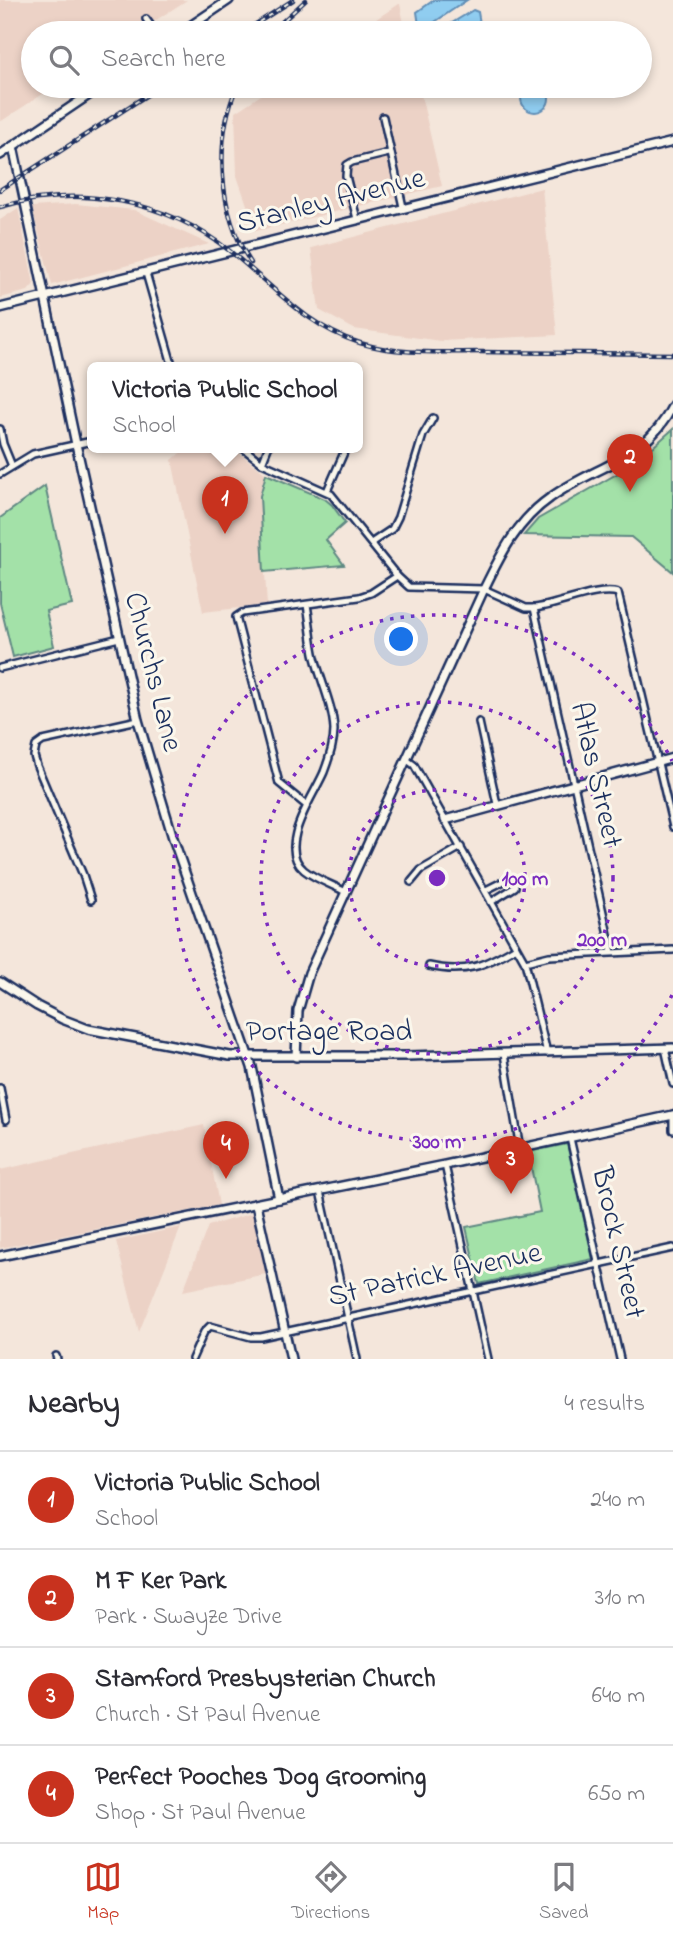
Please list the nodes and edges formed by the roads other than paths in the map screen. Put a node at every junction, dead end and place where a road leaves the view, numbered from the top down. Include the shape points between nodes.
1 (229, 0) edge
2 (198, 21) edge
3 (84, 98) edge
4 (383, 117) dead end
5 (673, 142) edge
6 (13, 146) junction
7 (390, 153) junction
8 (0, 155) edge
9 (403, 207) junction
10 (356, 219) junction
11 (146, 273) junction
12 (45, 298) junction
13 (0, 308) edge
14 (171, 362) edge
15 (673, 405) edge
16 (433, 418) dead end
17 (0, 429) edge
18 (87, 442) edge
19 (76, 444) junction
20 (249, 453) edge
21 (266, 453) edge
22 (344, 453) edge
23 (262, 463) junction
24 (12, 466) junction
25 (0, 474) edge
26 (327, 491) junction
27 (371, 543) junction
28 (397, 576) junction
29 (484, 589) junction
30 (307, 605) junction
31 (534, 608) junction
32 (119, 638) junction
33 (0, 668) edge
34 (138, 720) junction
35 (479, 722) dead end
36 (673, 758) edge
37 (407, 760) junction
38 (658, 762) junction
39 (575, 784) junction
40 (497, 804) junction
41 (306, 805) junction
42 (445, 820) junction
43 (673, 827) edge
44 (461, 847) junction
45 (411, 882) dead end
46 (485, 890) junction
47 (346, 892) junction
48 (91, 900) dead end
49 (491, 902) junction
50 (516, 947) junction
51 (673, 950) edge
52 (612, 952) junction
53 (525, 962) junction
54 (429, 966) dead end
55 (0, 982) edge
56 (669, 1048) edge
57 (547, 1053) junction
58 (504, 1054) junction
59 (248, 1057) junction
60 (296, 1057) junction
61 (673, 1084) edge
62 (0, 1088) edge
63 (673, 1114) edge
64 (6, 1120) dead end
65 (673, 1130) edge
66 (570, 1138) junction
67 (520, 1149) junction
68 (444, 1165) junction
69 (320, 1191) junction
70 (279, 1199) junction
71 (256, 1203) junction
72 (673, 1248) edge
73 (0, 1256) edge
74 (599, 1264) junction
75 (473, 1291) junction
76 (347, 1317) junction
77 (285, 1332) junction
78 (192, 1359) edge
79 (291, 1359) edge
80 (357, 1359) edge
81 (488, 1359) edge
82 (621, 1359) edge

1 - 2 street
3 - 6 street
4 - 7 street
5 - 9 street, Stanley Avenue
6 - 8 street
6 - 12 street, Churchs Lane
7 - 9 street
7 - 10 street via 347,165
9 - 10 street, Stanley Avenue
10 - 11 street, Stanley Avenue
11 - 12 street, Stanley Avenue
11 - 14 street
12 - 13 street, Stanley Avenue
12 - 19 street, Churchs Lane
15 - 29 street via 661,426 636,450 555,494 516,529
16 - 27 street via 423,435 398,517 392,529
17 - 24 street
18 - 19 street
19 - 24 street via 33,454
19 - 32 street, Churchs Lane
20 - 23 street
21 - 23 street
22 - 26 street
23 - 26 street
24 - 25 street
26 - 27 street
27 - 28 street
28 - 29 street via 417,589
28 - 30 street via 366,595
29 - 31 street
29 - 37 street
30 - 41 street via 334,731 324,772
30 - 41 street via 236,617 279,783
31 - 38 street via 618,593
31 - 39 street, Atlas Street
32 - 33 street
32 - 34 street, Churchs Lane
34 - 48 street via 36,746 37,766
34 - 59 street, Churchs Lane
35 - 40 street
36 - 38 street
37 - 42 street
37 - 47 street
38 - 39 street
38 - 43 street
39 - 40 street
39 - 52 street, Atlas Street
40 - 42 street
41 - 47 street via 294,840 298,863
42 - 44 street
44 - 45 street via 421,870
44 - 46 street
46 - 49 street
46 - 49 street via 515,880 515,887
47 - 60 street via 309,973 298,1011
49 - 50 street
50 - 53 street
50 - 54 street via 478,968
51 - 52 street
52 - 53 street
53 - 57 street
55 - 59 street, Portage Road via 49,1013 88,1029
56 - 57 street, Portage Road
56 - 61 street
57 - 58 street, Portage Road
58 - 60 street, Portage Road
58 - 67 street
59 - 60 street, Portage Road
59 - 70 street, Churchs Lane
62 - 64 street
63 - 65 street
63 - 66 street
66 - 67 street
66 - 74 street, Brock Street
67 - 68 street
68 - 69 street
68 - 75 street
69 - 70 street
69 - 76 street
70 - 71 street
71 - 73 street
71 - 77 street
72 - 74 street, St Patrick Avenue
74 - 75 street, St Patrick Avenue
74 - 82 street, Brock Street
75 - 76 street, St Patrick Avenue
75 - 81 street
76 - 77 street, St Patrick Avenue
76 - 80 street
77 - 78 street, St Patrick Avenue via 251,1338 214,1326 207,1328
77 - 79 street

